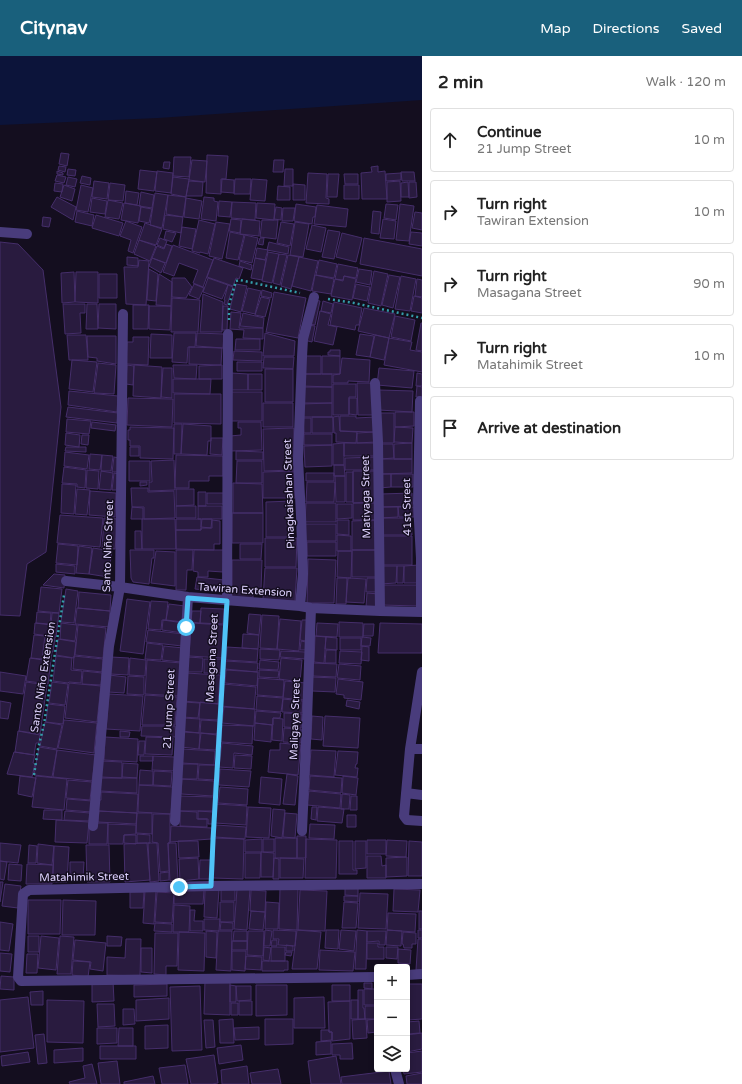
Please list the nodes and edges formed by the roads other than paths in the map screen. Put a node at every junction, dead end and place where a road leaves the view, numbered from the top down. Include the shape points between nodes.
1 (0, 232) edge
2 (27, 234) dead end
3 (314, 297) road end
4 (123, 314) dead end
5 (228, 334) road end
6 (375, 383) dead end
7 (420, 401) dead end
8 (66, 581) road end
9 (120, 587) junction
10 (188, 598) junction
11 (227, 601) junction
12 (300, 606) junction
13 (311, 608) junction
14 (380, 611) junction
15 (422, 612) edge
16 (422, 672) edge
17 (410, 749) junction
18 (422, 749) edge
19 (406, 793) junction
20 (422, 795) edge
21 (175, 821) dead end
22 (422, 821) edge
23 (93, 826) dead end
24 (302, 831) dead end
25 (422, 884) edge
26 (422, 974) edge
27 (410, 975) edge
28 (374, 977) edge
29 (396, 1072) edge
30 (399, 1084) edge

1 - 2 street
3 - 12 street, Pinagkaisahan Street via 303,339 302,357 298,460 303,574
4 - 9 street, Santo Niño Street
5 - 11 street, Masagana Street
6 - 14 street, Matiyaga Street
7 - 15 street, 41st Street via 418,503
8 - 9 street, Tawiran Extension
9 - 10 street, Tawiran Extension
9 - 23 street, Santo Niño Street via 109,646
10 - 11 street, Tawiran Extension
10 - 21 street, 21 Jump Street
11 - 12 street, Tawiran Extension
12 - 13 street, Tawiran Extension
13 - 14 street, Tawiran Extension
13 - 24 street, Maligaya Street
14 - 15 street, Tawiran Extension
16 - 17 street
17 - 18 street
17 - 19 street
19 - 20 street
19 - 22 street via 404,816 407,820
25 - 28 street, Matahimik Street via 29,890 23,894 18,977 21,981
26 - 27 street
29 - 30 street

